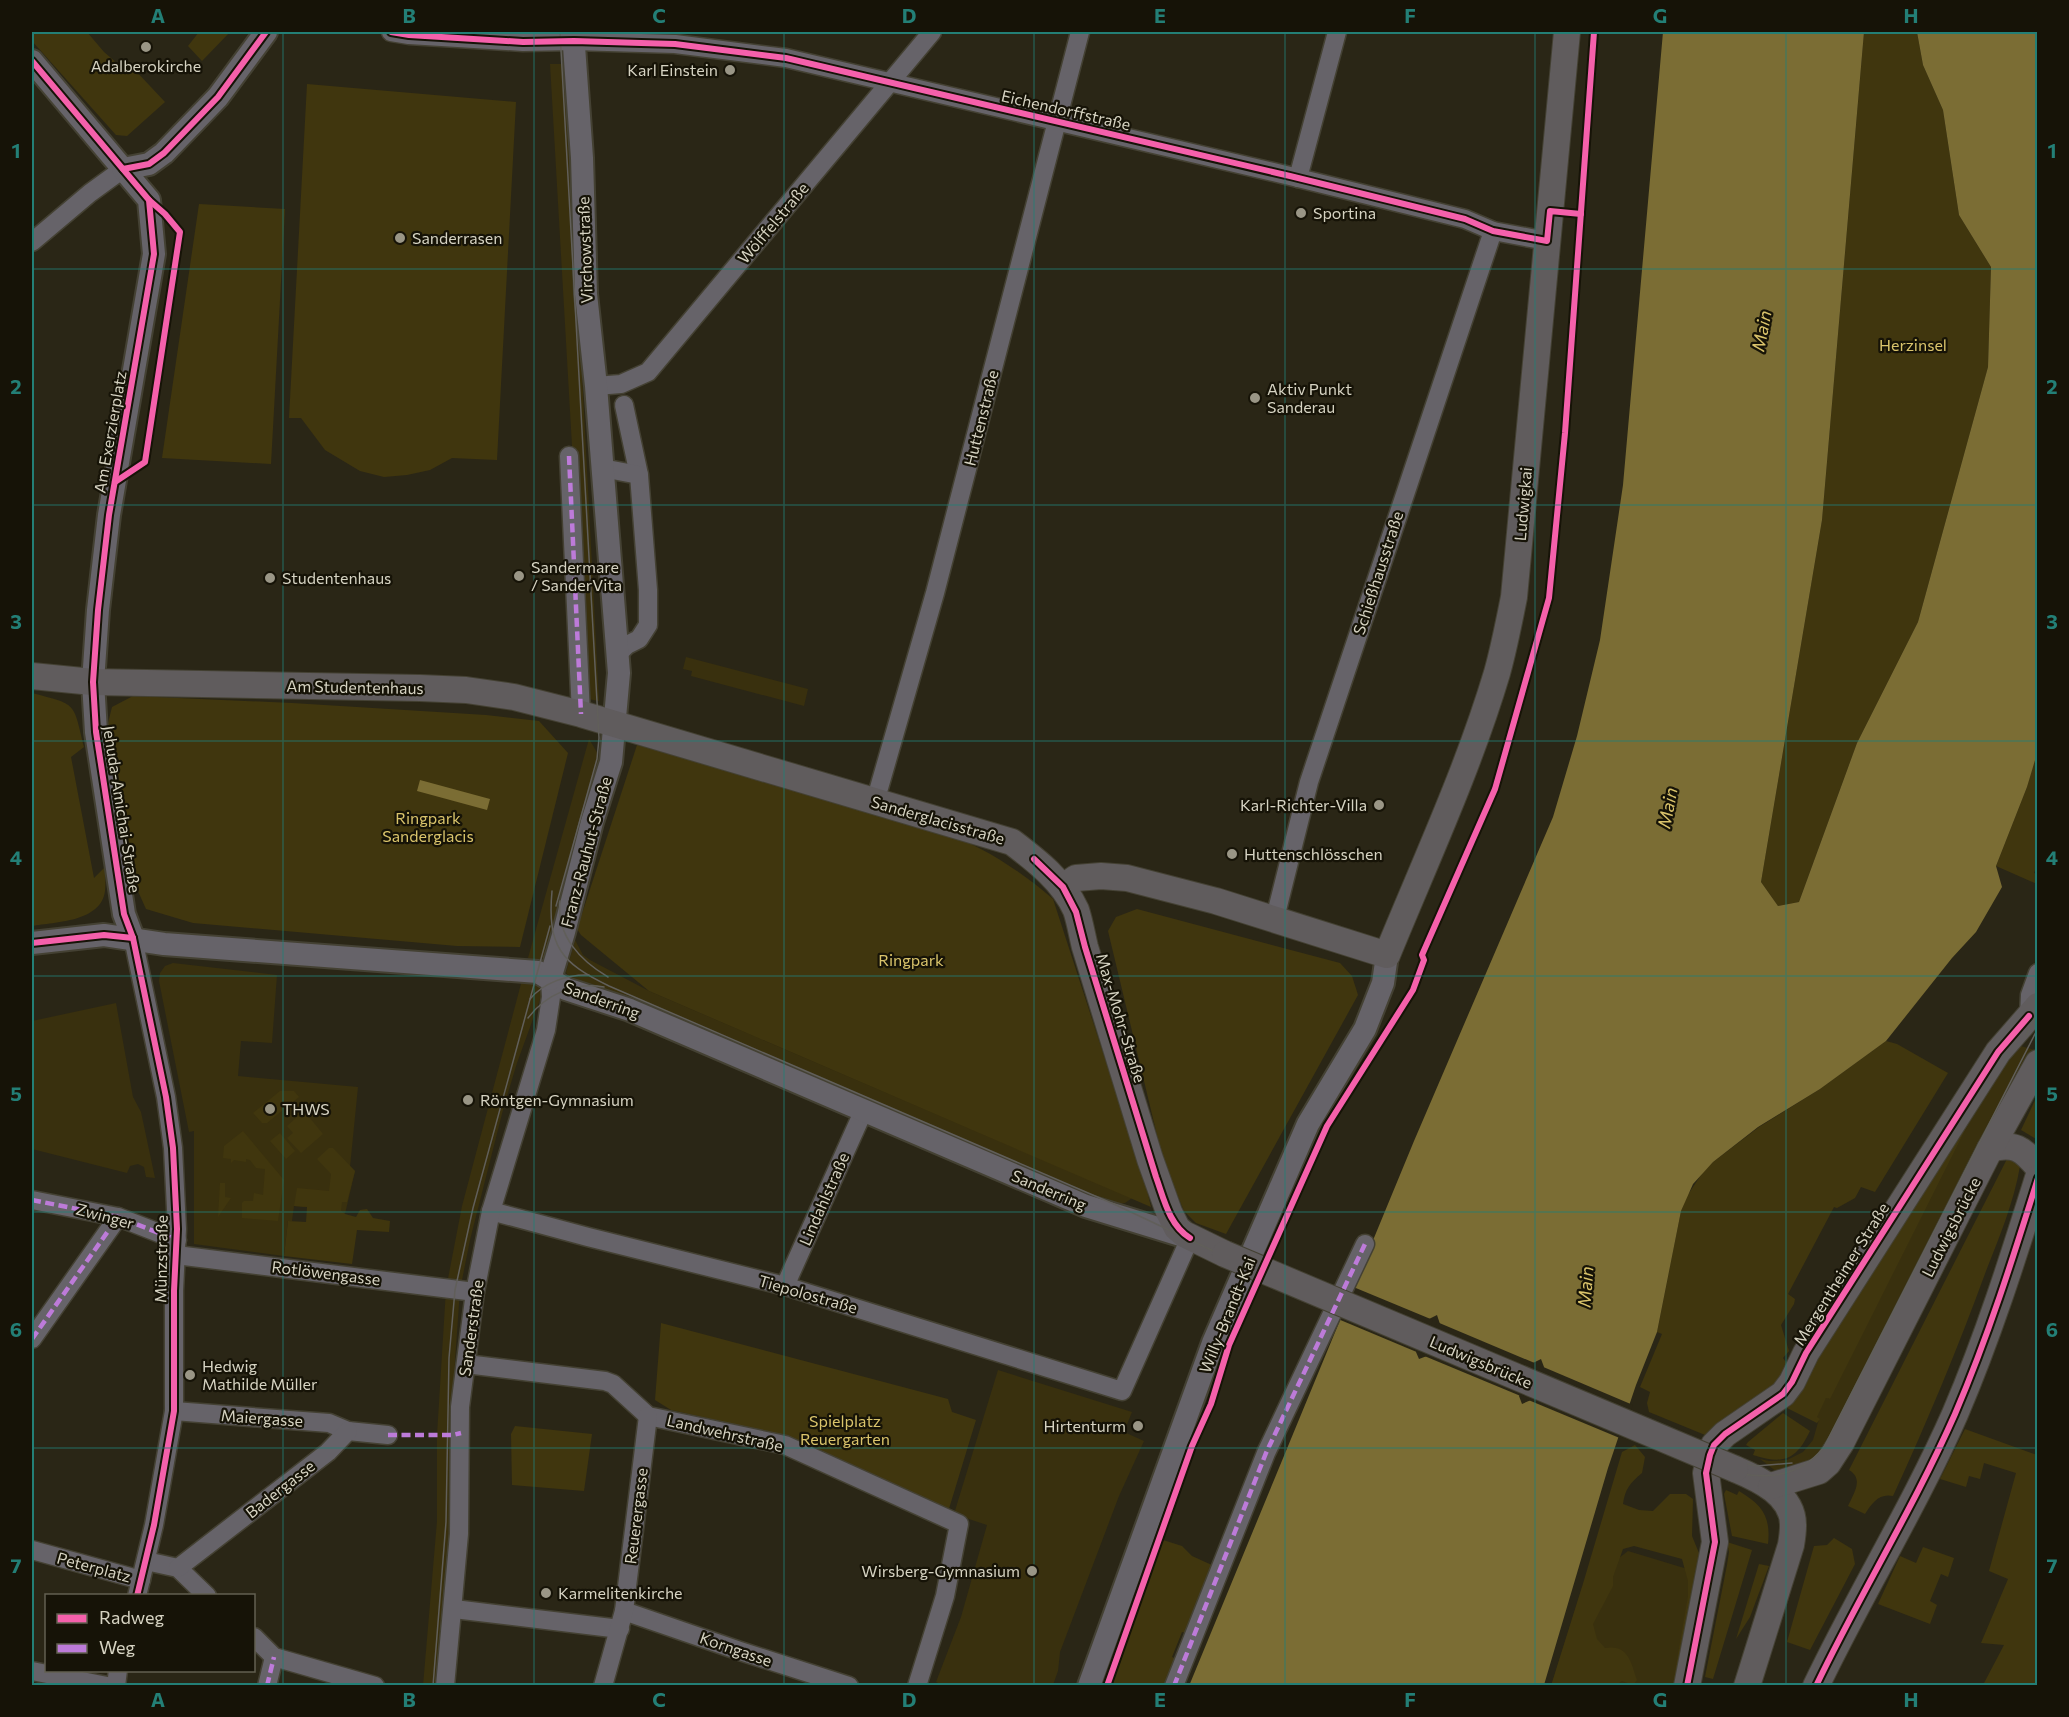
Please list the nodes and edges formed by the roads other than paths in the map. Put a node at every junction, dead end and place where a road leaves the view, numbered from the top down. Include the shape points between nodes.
1 (266, 32) edge
2 (391, 32) edge
3 (932, 32) edge
4 (1080, 32) edge
5 (1337, 32) edge
6 (1567, 32) edge
7 (574, 36) edge
8 (32, 61) edge
9 (890, 83) junction
10 (1057, 122) junction
11 (123, 169) junction
12 (1298, 178) junction
13 (1493, 231) junction
14 (1547, 241) junction
15 (32, 242) edge
16 (596, 386) junction
17 (624, 405) dead end
18 (569, 456) dead end
19 (602, 468) junction
20 (639, 475) junction
21 (617, 655) junction
22 (32, 676) edge
23 (93, 682) junction
24 (581, 714) junction
25 (613, 723) junction
26 (875, 802) junction
27 (1063, 887) junction
28 (1275, 918) junction
29 (133, 939) junction
30 (32, 943) edge
31 (1387, 955) junction
32 (2037, 973) edge
33 (550, 979) junction
34 (2035, 1014) edge
35 (2037, 1063) edge
36 (863, 1112) junction
37 (1990, 1149) junction
38 (2037, 1167) edge
39 (2037, 1178) edge
40 (32, 1200) edge
41 (491, 1211) junction
42 (1169, 1212) junction
43 (118, 1217) junction
44 (1136, 1222) junction
45 (1190, 1238) junction
46 (1365, 1244) dead end
47 (176, 1247) junction
48 (784, 1286) junction
49 (475, 1292) junction
50 (32, 1339) edge
51 (465, 1364) junction
52 (174, 1411) junction
53 (648, 1416) junction
54 (348, 1431) junction
55 (388, 1435) dead end
56 (1771, 1486) junction
57 (32, 1550) edge
58 (146, 1561) junction
59 (178, 1568) junction
60 (139, 1588) edge
61 (205, 1594) edge
62 (454, 1609) junction
63 (624, 1611) junction
64 (620, 1629) junction
65 (255, 1638) edge
66 (274, 1657) junction
67 (32, 1671) edge
68 (107, 1686) edge
69 (267, 1686) edge
70 (375, 1686) edge
71 (445, 1686) edge
72 (603, 1686) edge
73 (849, 1686) edge
74 (917, 1686) edge
75 (1089, 1686) edge
76 (1174, 1686) edge
77 (1687, 1686) edge
78 (1747, 1686) edge
79 (1816, 1686) edge

1 - 11 street via 218,97 164,153 149,164
2 - 7 street, Eichendorffstraße via 523,42
3 - 9 street, Wölffelstraße
4 - 10 street, Huttenstraße
5 - 12 street
6 - 14 main road, Ludwigkai
7 - 9 street, Eichendorffstraße via 786,58
7 - 16 street, Virchowstraße via 586,294
8 - 11 street, Am Exerzierplatz
9 - 10 street, Eichendorffstraße
9 - 16 street, Wölffelstraße via 648,372 621,384
10 - 12 street, Eichendorffstraße
10 - 26 street, Huttenstraße via 935,593
11 - 15 street
11 - 23 street, Am Exerzierplatz via 148,200 154,254 109,515
12 - 13 street, Eichendorffstraße via 1465,219
13 - 14 street, Eichendorffstraße
13 - 28 street, Schießhausstraße via 1309,782
14 - 31 main road, Ludwigkai via 1514,597 1497,671 1474,743
16 - 19 street, Virchowstraße
17 - 20 street
18 - 24 street
19 - 20 street
19 - 21 street, Virchowstraße
20 - 21 street via 648,625 639,639
21 - 25 street, Virchowstraße via 619,673
22 - 23 main road, Am Studentenhaus
23 - 24 main road, Am Studentenhaus via 466,690
23 - 29 street, Jehuda-Amichai-Straße via 96,732 124,914
24 - 25 main road, Am Studentenhaus
25 - 26 main road, Sanderglacisstraße
25 - 33 street, Franz-Rauhut-Straße via 611,762
26 - 27 main road, Sanderglacisstraße via 1012,842
27 - 28 main road via 1076,879 1127,878
27 - 42 main road, Max-Mohr-Straße via 1076,912
28 - 31 main road
29 - 30 street, Sanderring via 104,934
29 - 33 street, Sanderring via 531,971
29 - 47 street, Münzstraße via 166,1097 173,1148
31 - 75 street, Willy-Brandt-Kai via 1383,983 1365,1029 1308,1125 1214,1343
32 - 34 street via 2030,995
33 - 36 street, Sanderring
33 - 41 street, Sanderstraße via 546,1030
34 - 77 main road, Mergentheimer Straße via 1991,1062 1806,1353 1792,1382 1771,1404 1714,1445 1706,1473 1715,1542
35 - 37 main road, Ludwigsbrücke
36 - 44 street, Sanderring via 1086,1206
36 - 48 street, Lindahlstraße
37 - 38 main road via 2019,1149
37 - 56 main road, Ludwigsbrücke via 1841,1443 1819,1471
39 - 79 main road via 2003,1290 1954,1414
40 - 43 street, Zwinger
41 - 48 street, Tiepolostraße
41 - 49 street, Sanderstraße
42 - 44 street
42 - 45 main road, Max-Mohr-Straße via 1177,1228
43 - 47 street, Zwinger
43 - 50 street
44 - 45 street, Sanderring
45 - 48 street, Tiepolostraße via 1122,1391
45 - 56 main road, Ludwigsbrücke, bridge
46 - 76 street via 1266,1453
47 - 49 street, Rotlöwengasse
47 - 52 street, Münzstraße
49 - 51 street, Sanderstraße
51 - 53 street, Landwehrstraße via 605,1381
51 - 62 street, Sanderstraße via 460,1407
52 - 54 street, Maiergasse via 329,1423
52 - 58 street, Münzstraße
53 - 63 street, Reuerergasse
53 - 74 street, Landwehrstraße via 785,1445 959,1524 945,1596
54 - 55 street
54 - 59 street, Badergasse via 328,1452
56 - 78 main road, Ludwigsbrücke via 1790,1509 1794,1524
57 - 60 street, Peterplatz
58 - 59 street
58 - 60 street, Münzstraße
59 - 61 street
62 - 64 street
62 - 71 street, Sanderstraße
63 - 64 street, Reuerergasse
63 - 73 street, Korngasse
64 - 72 street, Reuerergasse
65 - 66 street
66 - 69 street
66 - 70 street
67 - 68 street

